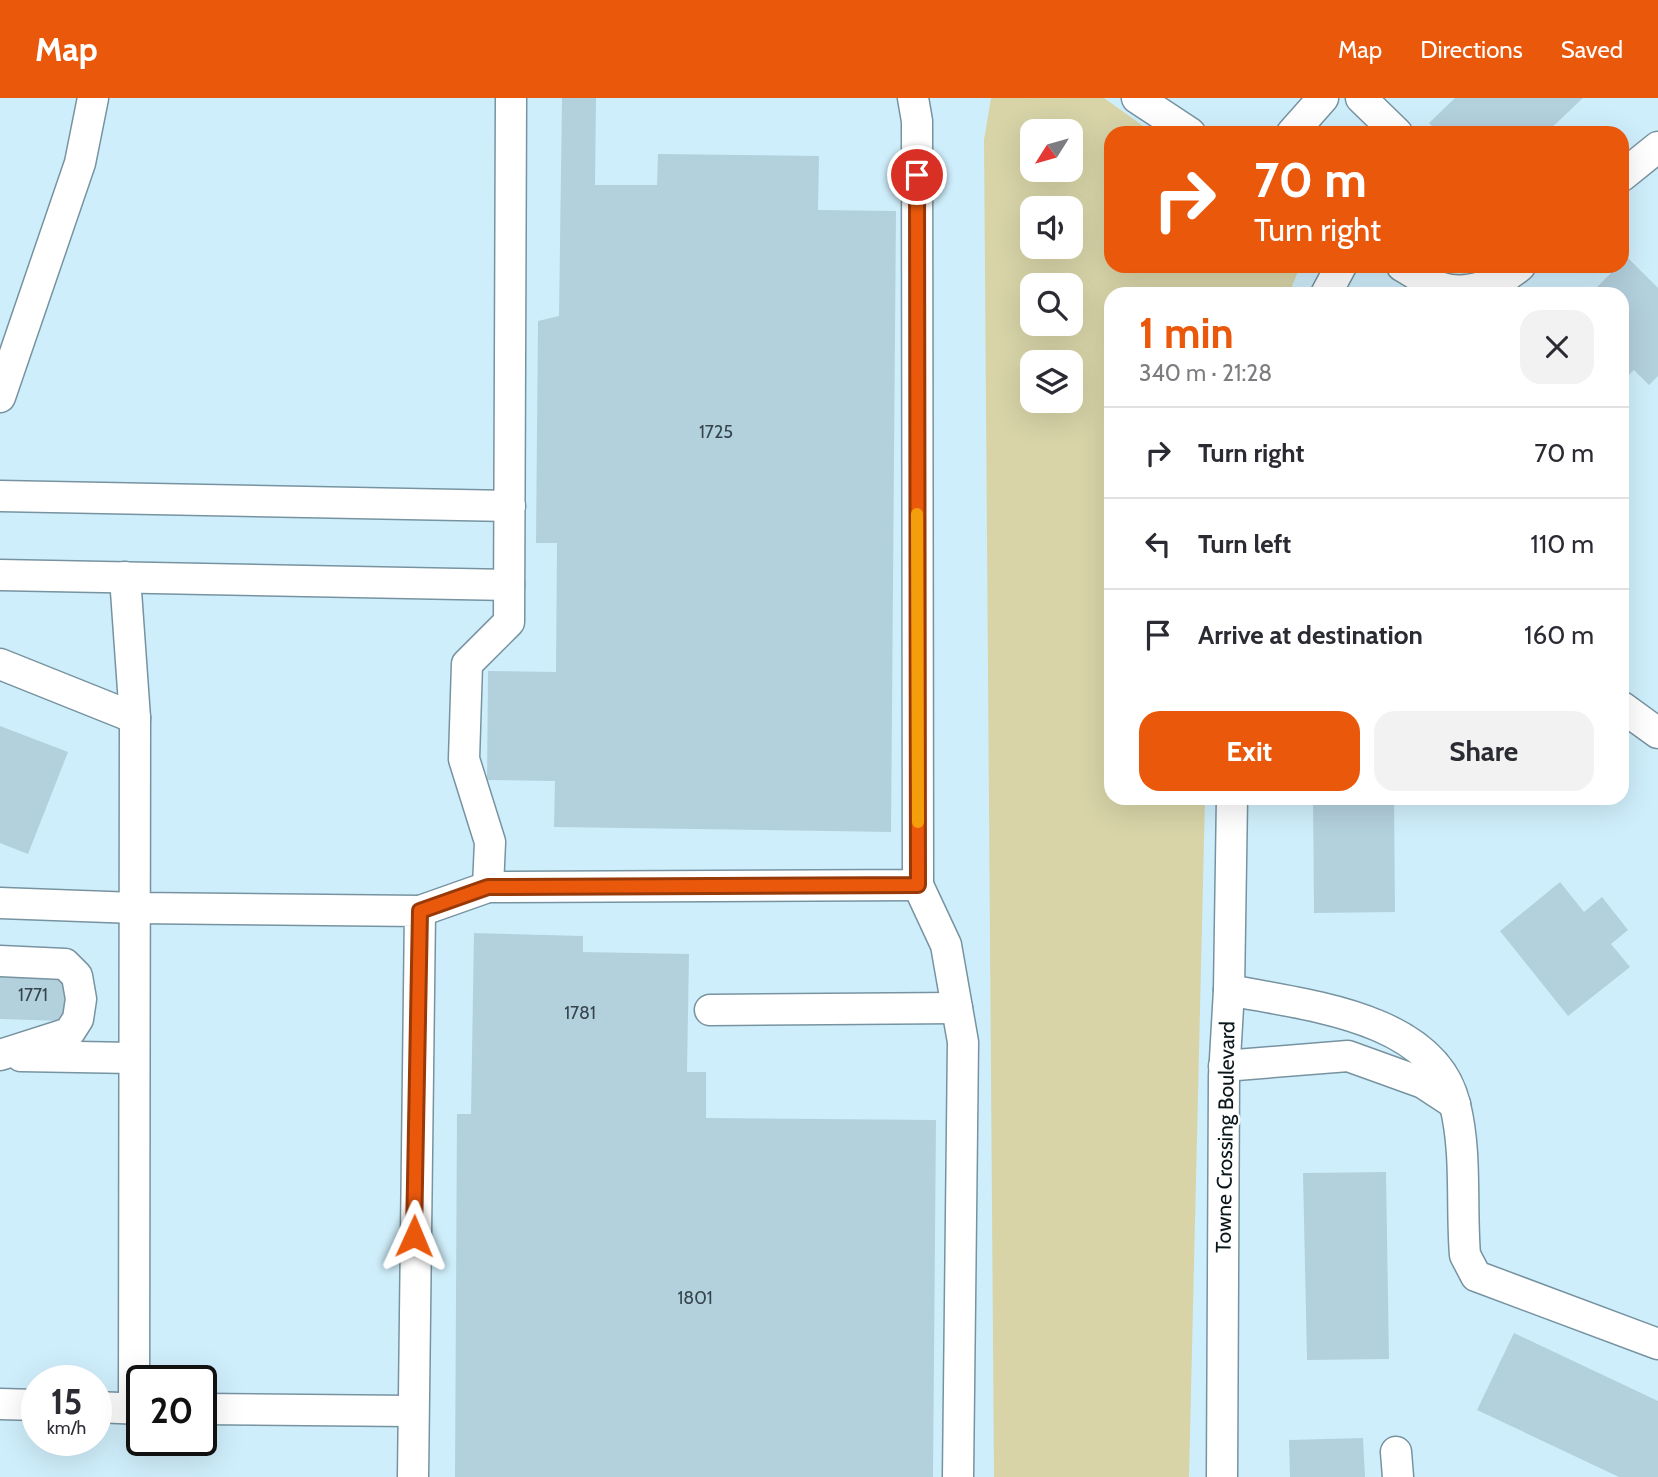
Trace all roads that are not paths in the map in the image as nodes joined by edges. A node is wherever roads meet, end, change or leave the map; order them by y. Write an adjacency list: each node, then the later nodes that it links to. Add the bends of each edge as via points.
1 (93, 98): 16 (street, via 80,163)
2 (511, 98): 18 (street)
3 (913, 98): 27 (street, via 917,121)
4 (1137, 98): 7 (street)
5 (1324, 98): 8 (street)
6 (1360, 98): 9 (street)
7 (1179, 126)
8 (1299, 126)
9 (1390, 126)
10 (1658, 147): 11 (street)
11 (1629, 171)
12 (1415, 273): 14 (street)
13 (1512, 273): 15 (street)
14 (1441, 287)
15 (1483, 287)
16 (0, 397)
17 (0, 496): 18 (street)
18 (510, 506): 21 (street)
19 (0, 575): 20 (street)
20 (125, 577): 21 (street); 24 (street)
21 (509, 585): 28 (street, via 509,622 467,664 464,760 490,842)
22 (0, 664): 24 (street)
23 (1629, 712): 25 (street)
24 (135, 718): 30 (street)
25 (1658, 733)
26 (1231, 805): 33 (street, Towne Crossing Boulevard)
27 (918, 885): 28 (street); 34 (street, via 946,945)
28 (488, 887): 31 (street)
29 (0, 903): 30 (street)
30 (135, 908): 31 (street); 39 (street)
31 (420, 911): 47 (street)
32 (0, 961): 37 (street, via 65,964 77,976 82,999 69,1033)
33 (1229, 990): 36 (street); 40 (street, Towne Crossing Boulevard)
34 (957, 1008): 35 (street); 49 (street, via 963,1042)
35 (710, 1010)
36 (1351, 1017): 38 (street); 41 (street, via 1407,1039 1443,1073)
37 (0, 1056): 39 (street)
38 (1348, 1056): 40 (street); 41 (street, via 1423,1083)
39 (133, 1058): 43 (street)
40 (1224, 1066): 50 (street, Towne Crossing Boulevard)
41 (1455, 1104): 42 (street, via 1465,1255 1476,1276)
42 (1658, 1344)
43 (137, 1365)
44 (0, 1404): 45 (street)
45 (21, 1405)
46 (217, 1409): 47 (street)
47 (411, 1411): 48 (street)
48 (413, 1477)
49 (958, 1477)
50 (1223, 1477)

